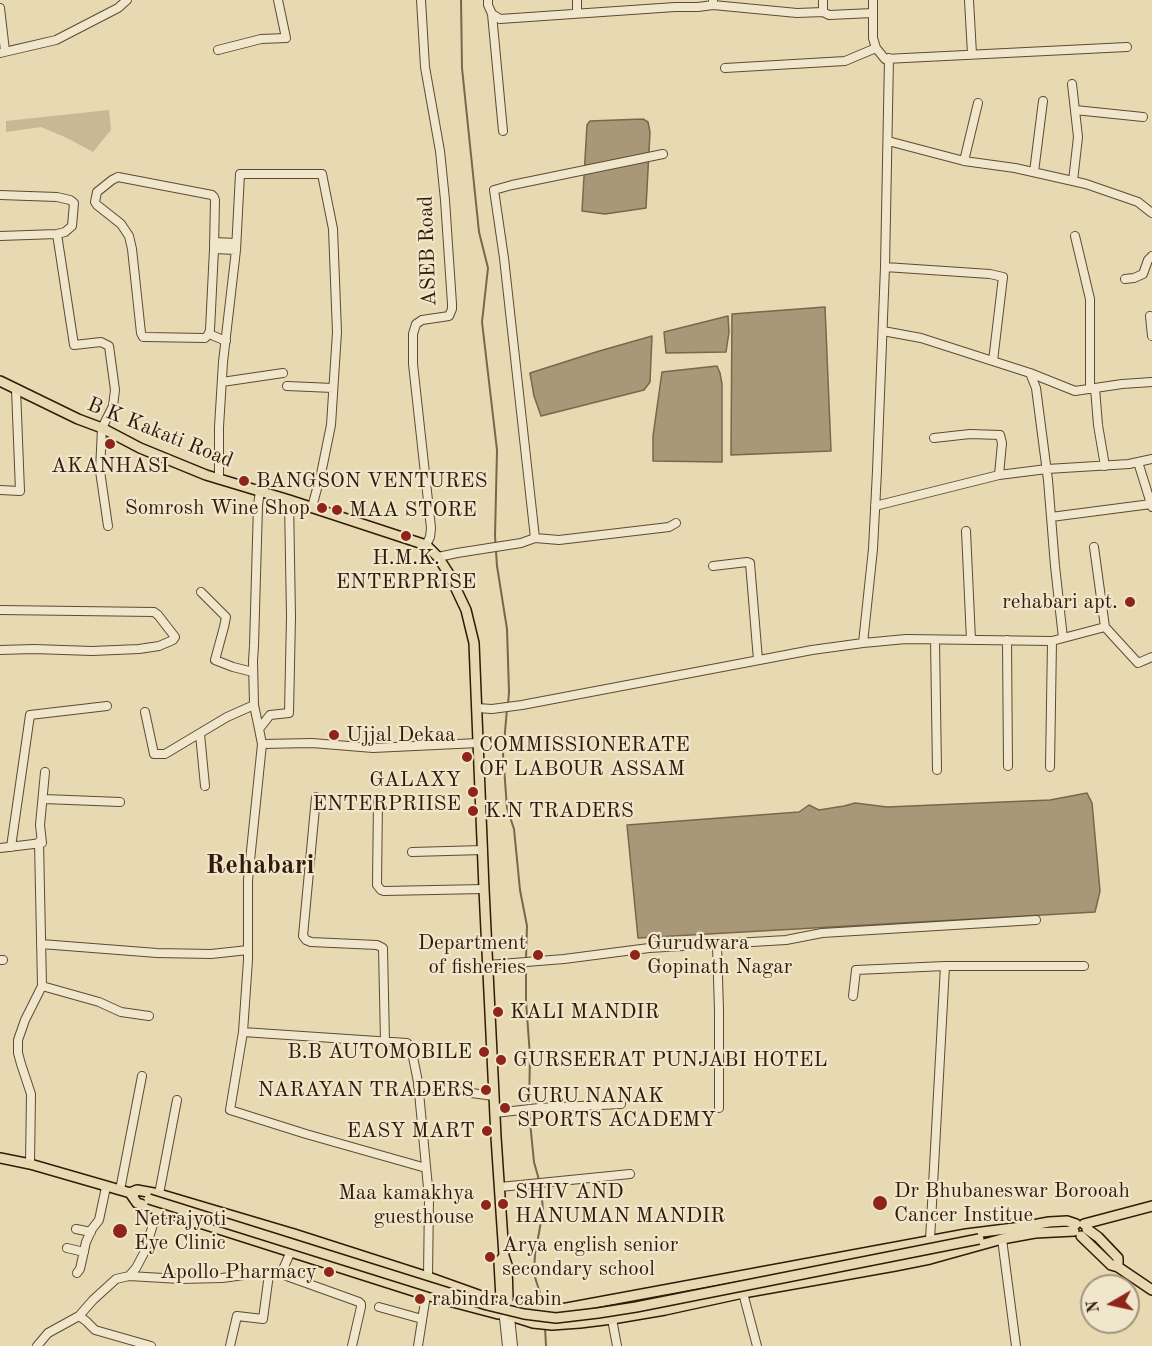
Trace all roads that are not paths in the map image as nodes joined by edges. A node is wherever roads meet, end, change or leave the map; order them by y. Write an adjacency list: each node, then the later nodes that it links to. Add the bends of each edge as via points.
1 (128, 0): 18 (street, via 56,40)
2 (278, 0): 17 (street, via 286,38 261,39)
3 (421, 0): 77 (street, ASEB Road, via 425,67 445,200 452,304 449,316 422,320 413,334 431,528)
4 (488, 0): 13 (street)
5 (577, 0): 14 (street)
6 (823, 0): 11 (street)
7 (873, 0): 12 (street)
8 (969, 0): 19 (street)
9 (713, 2): 11 (street, via 797,13); 14 (street, via 698,7)
10 (0, 8): 18 (street)
11 (823, 12): 12 (street)
12 (873, 13): 16 (street)
13 (492, 14): 14 (street, via 500,19); 27 (street)
14 (577, 14)
15 (1127, 47): 19 (street)
16 (876, 48): 20 (street); 21 (street, via 844,61)
17 (218, 50)
18 (2, 52)
19 (972, 54): 20 (street)
20 (889, 58): 28 (street)
21 (725, 68)
22 (1072, 84): 25 (street)
23 (1043, 101): 31 (street)
24 (978, 103): 30 (street)
25 (1075, 110): 26 (street); 32 (street, via 1078,137)
26 (1143, 117)
27 (503, 131)
28 (888, 141): 30 (street); 41 (street)
29 (663, 154): 76 (street, via 494,190)
30 (964, 161): 31 (street)
31 (1034, 172): 32 (street)
32 (1073, 181): 34 (street, via 1138,202)
33 (0, 195): 35 (street, via 70,200 74,203 72,226)
34 (1152, 213)
35 (57, 234): 36 (street); 58 (street, via 74,345 101,342 109,346 115,390 113,406)
36 (0, 236)
37 (1075, 236): 56 (street, via 1090,299)
38 (214, 246): 39 (street); 45 (street); 45 (street, via 212,195 118,177 97,192 97,205 121,224 129,236 143,336 205,338)
39 (236, 246): 47 (street); 55 (street, via 240,174 322,174 333,229 337,332)
40 (1152, 256): 42 (street, via 1143,274)
41 (885, 267): 44 (street); 48 (street, via 1003,277)
42 (1125, 279)
43 (1150, 316): 46 (street)
44 (883, 331): 48 (street, via 921,338); 69 (street)
45 (209, 332): 47 (street)
46 (1152, 336)
47 (226, 338): 52 (street)
48 (993, 361): 50 (street)
49 (283, 373): 52 (street)
50 (1030, 373): 56 (street, via 1075,391); 63 (street, via 1036,388)
51 (0, 381): 57 (main road, B K Kakati Road)
52 (222, 382): 65 (street)
53 (1152, 382): 56 (street)
54 (287, 386): 55 (street)
55 (333, 388): 71 (street, via 331,425)
56 (1092, 388): 62 (street)
57 (16, 389): 58 (main road, B K Kakati Road); 66 (street, via 20,491)
58 (102, 428): 65 (main road, B K Kakati Road, via 140,448); 74 (street, via 100,471)
59 (934, 438): 64 (street, via 1000,435)
60 (1152, 459): 61 (street)
61 (1138, 462): 62 (street); 70 (street)
62 (1105, 466): 63 (street)
63 (1047, 469): 64 (street); 72 (street)
64 (999, 475): 69 (street)
65 (219, 478): 67 (main road, B K Kakati Road)
66 (0, 490)
67 (260, 491): 68 (main road, B K Kakati Road); 93 (street)
68 (289, 500): 71 (main road, B K Kakati Road); 98 (street, via 289,713 270,715)
69 (875, 506): 89 (street)
70 (1151, 506): 72 (street)
71 (312, 507): 77 (main road, B K Kakati Road)
72 (1051, 517): 84 (street)
73 (676, 523): 76 (street, via 559,540)
74 (108, 526)
75 (966, 531): 86 (street)
76 (535, 538): 79 (street)
77 (426, 545): 79 (main road)
78 (1094, 547): 83 (street)
79 (438, 558): 96 (main road, via 466,610 474,643)
80 (713, 566): 92 (street, via 750,563)
81 (201, 592): 93 (street, via 226,617 214,660)
82 (0, 610): 90 (street, via 154,612 175,637 159,646 139,649)
83 (1105, 627): 84 (street); 91 (street, via 1138,663)
84 (1063, 638): 88 (street)
85 (934, 640): 86 (street); 89 (street); 104 (street)
86 (971, 640): 87 (street)
87 (1007, 640): 88 (street); 102 (street)
88 (1052, 641): 103 (street)
89 (863, 643): 92 (street)
90 (0, 650)
91 (1152, 657)
92 (758, 660): 96 (street, via 522,705)
93 (253, 672): 94 (street)
94 (254, 705): 98 (street); 99 (street)
95 (107, 706): 112 (street, via 30,715)
96 (477, 708): 100 (main road)
97 (145, 712): 99 (street, via 154,754 165,754)
98 (259, 729): 101 (street)
99 (200, 734): 106 (street)
100 (478, 743): 101 (street, via 373,748 312,742); 114 (main road)
101 (262, 744): 120 (street, via 248,880)
102 (1008, 766)
103 (1050, 766)
104 (937, 770)
105 (45, 772): 108 (street)
106 (205, 786)
107 (316, 797): 128 (street, via 303,936 310,942 383,948)
108 (44, 799): 110 (street); 111 (street, via 42,843)
109 (378, 800): 116 (street, via 377,885 381,890)
110 (120, 802)
111 (39, 842): 112 (street); 118 (street)
112 (11, 847): 113 (street)
113 (0, 848)
114 (483, 850): 115 (street); 116 (main road)
115 (412, 852)
116 (484, 890): 121 (main road)
117 (1036, 920): 119 (street, via 822,933 786,940)
118 (41, 944): 120 (street, via 157,953); 124 (street)
119 (717, 944): 121 (street); 134 (street)
120 (248, 950): 127 (street)
121 (488, 965): 131 (main road)
122 (945, 966): 123 (street); 125 (street, via 856,970); 152 (street)
123 (1084, 966)
124 (42, 986): 126 (street); 137 (street, via 18,1040 18,1053 32,1094)
125 (853, 996)
126 (149, 1017)
127 (243, 1032): 128 (street); 138 (street, via 230,1110)
128 (385, 1042): 130 (street, via 407,1042 411,1047)
129 (142, 1076): 142 (street)
130 (418, 1086): 131 (street); 138 (street)
131 (494, 1096): 135 (main road)
132 (177, 1100): 144 (street)
133 (621, 1104): 135 (street)
134 (718, 1108)
135 (495, 1113): 141 (main road)
136 (0, 1158): 137 (main road)
137 (30, 1164): 140 (main road)
138 (426, 1168): 160 (street)
139 (630, 1174): 141 (street)
140 (106, 1186): 142 (main road); 149 (street, via 99,1220)
141 (500, 1187): 164 (main road, via 507,1265)
142 (120, 1190): 143 (main road)
143 (130, 1193): 144 (main road, via 137,1190); 146 (main road, via 137,1203); 150 (main road, bridge, via 487,1305 556,1318 636,1307)
144 (159, 1194): 160 (main road)
145 (1152, 1206): 148 (main road)
146 (158, 1209): 154 (main road); 159 (street, via 144,1253)
147 (76, 1229): 149 (street)
148 (1080, 1229): 150 (main road, via 1067,1221 1049,1222); 151 (main road); 161 (main road, via 1098,1237 1118,1258 1118,1266)
149 (91, 1232): 155 (street)
150 (984, 1238): 151 (main road); 152 (main road, via 966,1234); 162 (main road, via 930,1259)
151 (1002, 1239): 179 (street)
152 (930, 1240): 164 (main road, via 556,1310)
153 (67, 1248): 155 (street)
154 (291, 1251): 158 (street); 163 (main road)
155 (84, 1252): 156 (street)
156 (77, 1273)
157 (269, 1274): 158 (street); 159 (street, via 180,1279); 172 (street, via 263,1318 237,1316)
158 (281, 1275): 173 (street, via 359,1302)
159 (129, 1276): 166 (street, via 116,1279)
160 (428, 1277): 164 (main road)
161 (1152, 1290)
162 (743, 1293): 169 (main road); 178 (street)
163 (426, 1295): 167 (main road); 168 (street)
164 (505, 1302): 167 (main road, via 514,1312); 167 (main road, via 495,1307)
165 (379, 1306): 168 (street)
166 (79, 1316): 170 (street, via 48,1333); 171 (street, via 95,1330)
167 (506, 1316): 169 (main road, via 552,1325); 175 (street); 176 (street)
168 (422, 1319): 174 (street)
169 (612, 1319): 177 (street)
170 (37, 1346)
171 (152, 1346)
172 (231, 1346)
173 (352, 1346)
174 (418, 1346)
175 (507, 1346)
176 (513, 1346)
177 (616, 1346)
178 (757, 1346)
179 (1016, 1346)

